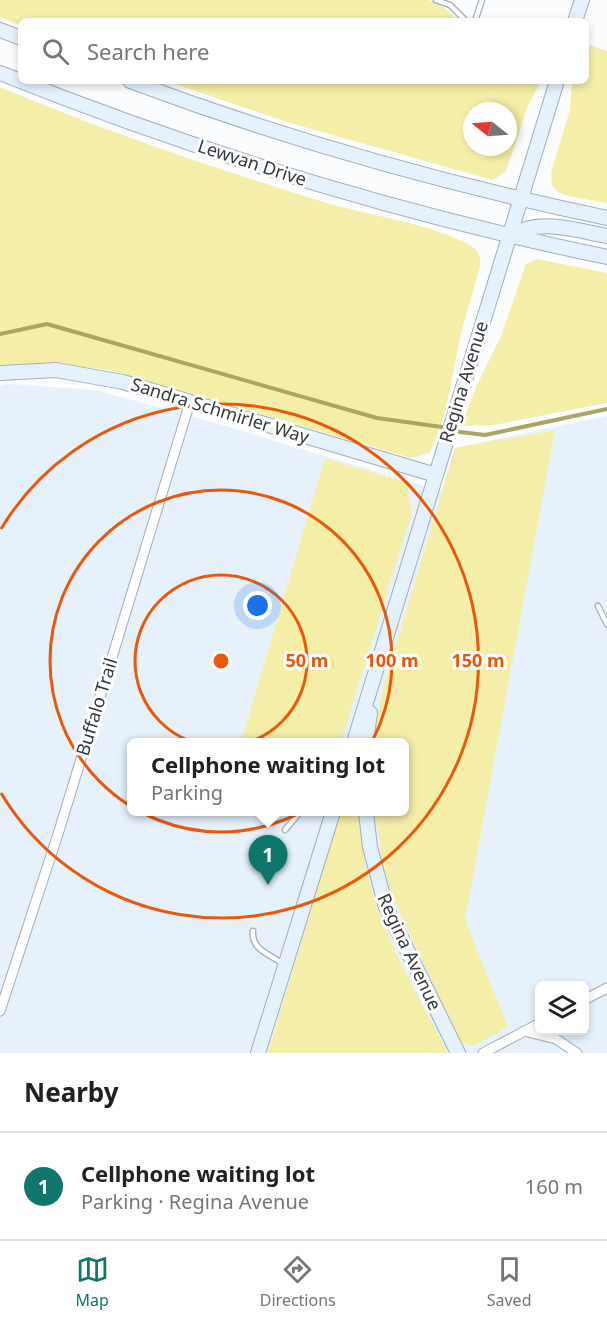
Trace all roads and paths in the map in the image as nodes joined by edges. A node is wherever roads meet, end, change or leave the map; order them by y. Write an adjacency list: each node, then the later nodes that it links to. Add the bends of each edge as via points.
1 (436, 0): 4 (lane, via 450,5)
2 (482, 0): 5 (lane)
3 (582, 0): 6 (street)
4 (463, 18)
5 (476, 18)
6 (576, 18)
7 (0, 30): 8 (street)
8 (18, 37)
9 (0, 74): 10 (street, Lewvan Drive)
10 (18, 81)
11 (26, 84): 17 (street, Lewvan Drive, via 284,175)
12 (139, 84): 14 (street, Lewvan Drive, via 377,162)
13 (556, 84): 14 (street, Regina Avenue)
14 (520, 199): 15 (street, Lewvan Drive); 17 (street, Regina Avenue)
15 (607, 218)
16 (607, 236): 17 (street, via 526,226)
17 (509, 237): 18 (street, Lewvan Drive); 21 (street, Regina Avenue)
18 (607, 257)
19 (0, 373): 20 (street, Sandra Schmirler Way, via 56,370)
20 (190, 402): 21 (street, Sandra Schmirler Way); 35 (street, Buffalo Trail)
21 (436, 475): 24 (street, Regina Avenue)
22 (598, 606): 23 (lane)
23 (607, 624)
24 (373, 684): 25 (street, Regina Avenue); 26 (street, Regina Avenue)
25 (355, 738)
26 (366, 738)
27 (297, 816): 30 (lane)
28 (332, 816): 32 (street)
29 (367, 816): 39 (street, Regina Avenue, via 375,870 386,907)
30 (285, 830)
31 (253, 931): 32 (lane, via 258,949)
32 (286, 965): 38 (street)
33 (607, 988): 34 (street)
34 (589, 998)
35 (0, 1011)
36 (535, 1026): 37 (street)
37 (524, 1031): 40 (street); 41 (street, via 555,1039)
38 (258, 1053)
39 (458, 1053)
40 (483, 1053)
41 (576, 1053)

